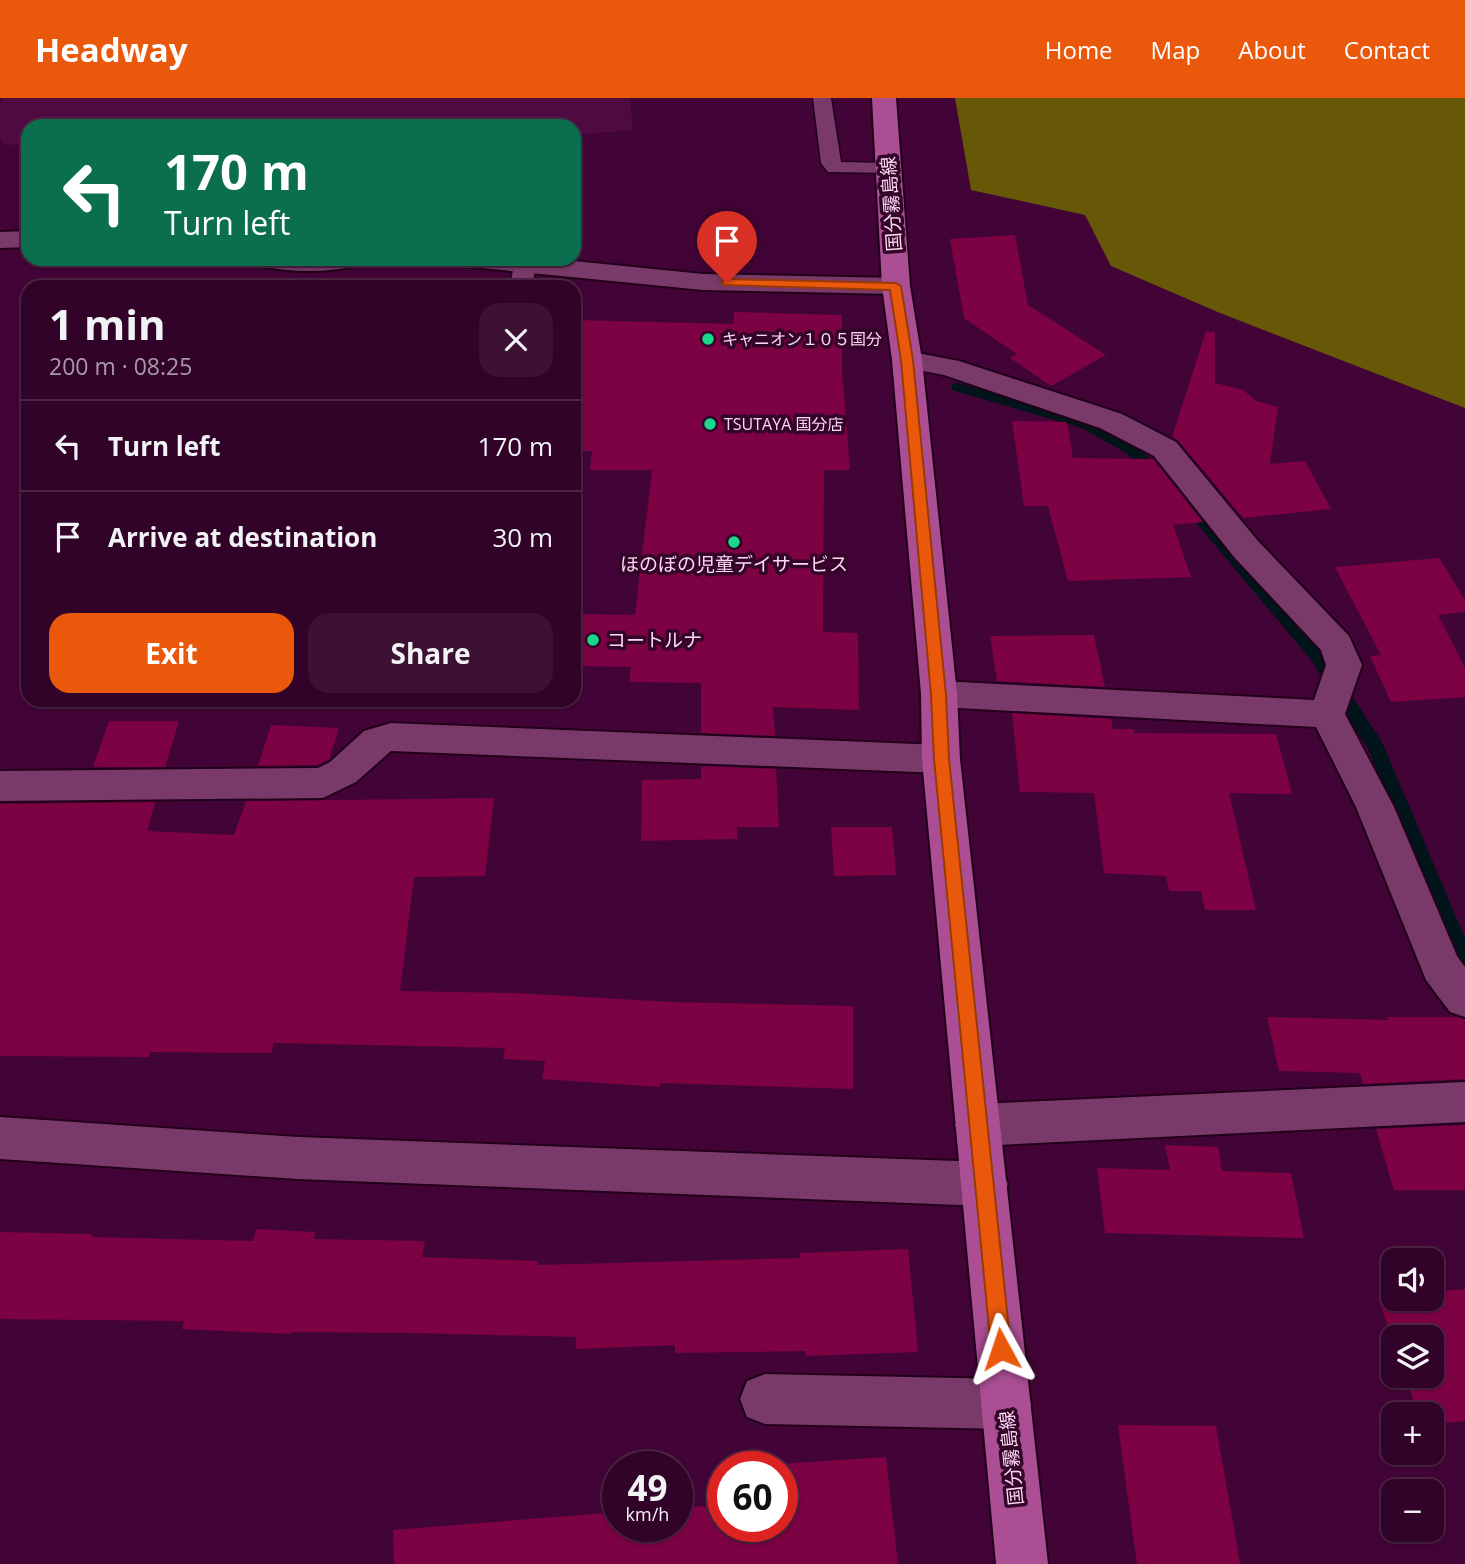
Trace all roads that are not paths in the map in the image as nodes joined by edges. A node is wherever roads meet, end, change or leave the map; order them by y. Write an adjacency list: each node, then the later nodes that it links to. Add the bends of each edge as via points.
1 (822, 98): 3 (lane, via 835,168)
2 (884, 98): 3 (main road, 国分霧島線)
3 (888, 169): 8 (main road, 国分霧島線)
4 (21, 239): 5 (street)
5 (0, 240)
6 (494, 266): 7 (street)
7 (523, 275): 8 (street)
8 (896, 286): 9 (main road, 国分霧島線)
9 (907, 360): 10 (main road, 国分霧島線); 11 (street, via 949,368 1111,421 1164,449 1246,549 1337,645 1344,665)
10 (939, 695): 11 (street); 12 (main road, 国分霧島線)
11 (1329, 712): 14 (street, via 1375,807 1441,967)
12 (941, 759): 13 (street, via 391,737 377,741 343,772 323,783); 16 (main road, 国分霧島線)
13 (0, 786)
14 (1465, 999)
15 (1465, 1102): 16 (street)
16 (977, 1125): 18 (main road, 国分霧島線)
17 (0, 1138): 18 (street, via 298,1158)
18 (985, 1184): 20 (main road, 国分霧島線)
19 (765, 1399): 20 (street)
20 (1006, 1404): 21 (main road, 国分霧島線)
21 (1022, 1564)

